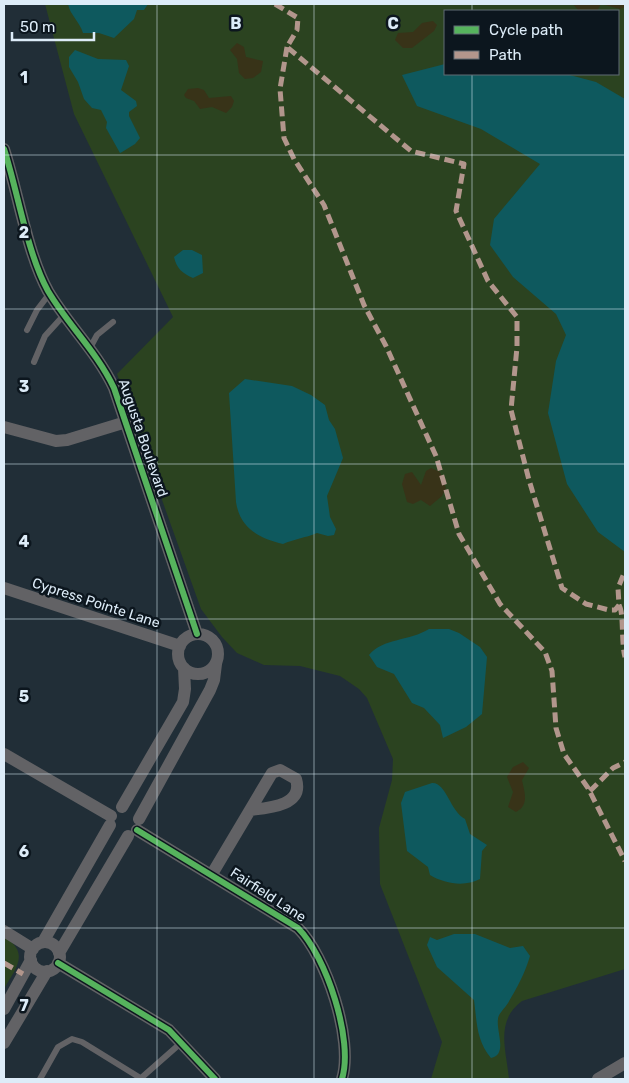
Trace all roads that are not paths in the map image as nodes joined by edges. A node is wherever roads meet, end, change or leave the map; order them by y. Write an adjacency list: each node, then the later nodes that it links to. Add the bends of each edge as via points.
1 (4, 149): 2 (street, Augusta Boulevard)
2 (9, 180): 3 (street, Augusta Boulevard, via 35,259)
3 (50, 293): 4 (street, Augusta Boulevard); 6 (lane)
4 (65, 314): 7 (street, Augusta Boulevard); 8 (lane, via 45,336)
5 (113, 322): 7 (lane, via 98,335)
6 (27, 330)
7 (90, 348): 9 (street, Augusta Boulevard, via 104,367)
8 (34, 362)
9 (126, 422): 10 (street, via 56,441); 12 (street, Augusta Boulevard)
10 (4, 427)
11 (4, 588): 13 (street, Cypress Pointe Lane)
12 (197, 634): 13 (street, via 186,638); 14 (street, via 214,641 218,652)
13 (180, 646): 15 (street, via 178,658)
14 (216, 664): 15 (street, via 197,674); 20 (street, via 210,690)
15 (184, 668): 17 (street, via 182,702)
16 (4, 754): 19 (street)
17 (122, 808): 19 (street); 20 (street, via 131,809)
18 (250, 810): 21 (street)
19 (111, 820): 20 (street, via 115,833); 23 (street)
20 (135, 828): 21 (street, Fairfield Lane); 24 (street)
21 (212, 874): 33 (street, Fairfield Lane, via 298,928 314,947 345,1035 346,1060)
22 (4, 931): 23 (street)
23 (36, 950): 24 (street, via 51,943); 25 (street, via 39,970); 26 (street)
24 (59, 958): 25 (street, via 54,968); 27 (street, via 169,1030)
25 (47, 971): 28 (street)
26 (4, 1009)
27 (182, 1042): 31 (lane); 32 (street)
28 (4, 1043)
29 (625, 1063): 34 (street)
30 (40, 1079): 31 (lane, via 58,1048 72,1039)
31 (141, 1079)
32 (215, 1079)
33 (342, 1079)
34 (598, 1079)

